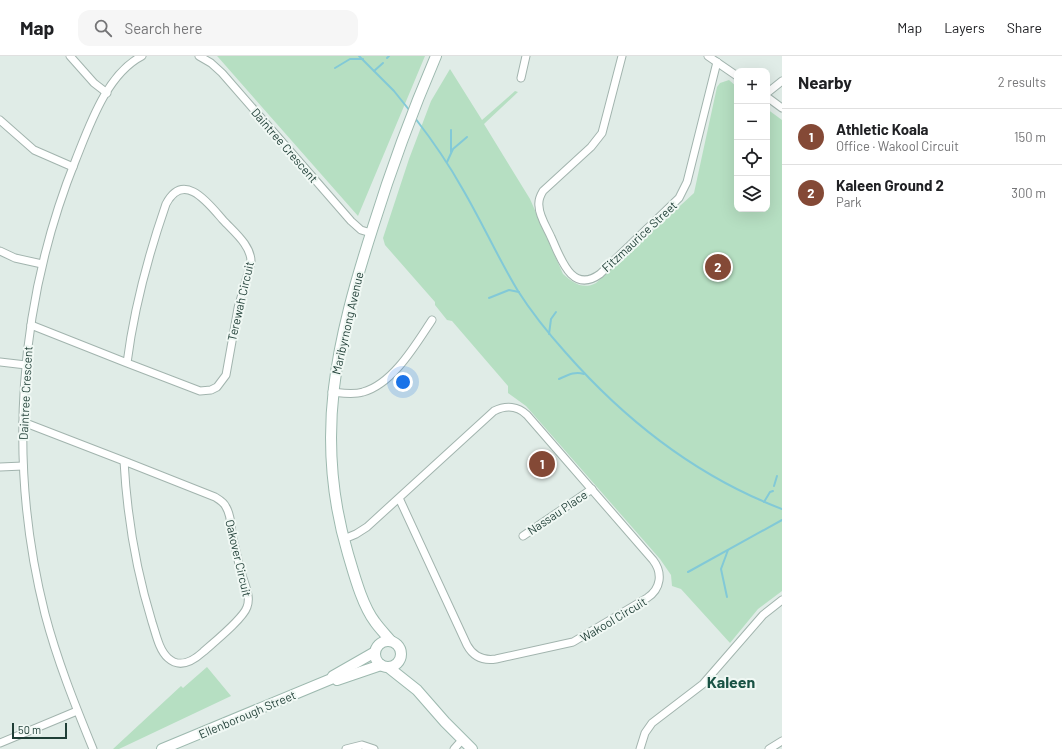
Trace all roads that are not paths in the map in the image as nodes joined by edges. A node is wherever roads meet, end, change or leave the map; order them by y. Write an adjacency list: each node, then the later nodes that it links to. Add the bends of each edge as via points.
1 (70, 56): 13 (street, via 94,83)
2 (142, 56): 13 (street, Daintree Crescent, via 124,68)
3 (199, 56): 18 (street, Daintree Crescent, via 222,73 351,221 360,230)
4 (436, 56): 18 (street, Maribyrnong Avenue, via 404,133)
5 (526, 56): 10 (street)
6 (622, 56): 8 (street, Fitzmaurice Street, via 602,133 591,147 546,189 539,201 540,214 564,266 578,279 590,279 600,274 680,198 687,182)
7 (708, 56): 8 (street)
8 (717, 62): 9 (street)
9 (734, 74)
10 (521, 78)
11 (782, 81): 12 (street)
12 (770, 91)
13 (107, 93): 17 (street, Daintree Crescent)
14 (770, 99): 15 (street)
15 (782, 108)
16 (0, 120): 17 (street, via 34,150)
17 (73, 167): 20 (street, Daintree Crescent)
18 (371, 233): 26 (street, Maribyrnong Avenue, via 344,326)
19 (0, 251): 20 (street, via 15,258)
20 (42, 264): 22 (street, Daintree Crescent)
21 (432, 320): 26 (street, via 411,351 382,383 358,393)
22 (30, 325): 24 (street, Terewah Circuit); 25 (street, Daintree Crescent)
23 (0, 362): 25 (street)
24 (127, 362): 24 (street, Terewah Circuit, via 200,391 214,389 226,375 233,329 251,263 250,256 245,246 204,198 194,192 180,191 166,204 139,294)
25 (26, 364): 27 (street, Daintree Crescent)
26 (332, 392): 34 (street, Maribyrnong Avenue, via 331,462)
27 (22, 422): 28 (street, Oakover Circuit); 29 (street, Daintree Crescent)
28 (124, 461): 28 (street, Oakover Circuit, via 215,497 228,511 248,597 247,608 241,617 188,663 177,663 167,658 154,629 133,546)
29 (23, 466): 30 (street); 43 (street, Daintree Crescent, via 29,529 40,591 56,652)
30 (0, 467)
31 (592, 489): 32 (street, Wakool Circuit, via 524,412 514,407 506,407 491,413); 32 (street, Wakool Circuit, via 656,564 660,576 656,589 647,598 580,639 491,660 479,657 467,645); 33 (street, Nassau Place)
32 (399, 498): 34 (street, Wakool Circuit, via 367,527)
33 (523, 536)
34 (344, 539): 36 (street, Maribyrnong Avenue, via 357,583)
35 (782, 600): 53 (street, via 763,615 703,684 652,723 645,733)
36 (374, 621): 37 (street, Maribyrnong Avenue); 38 (street, Maribyrnong Avenue)
37 (391, 641): 38 (street, via 383,642); 39 (street, via 401,650)
38 (376, 650): 40 (street, via 376,659); 41 (street, Ellenborough Street)
39 (400, 660): 40 (street, via 395,666); 42 (street)
40 (384, 666): 41 (street, Ellenborough Street, via 336,680); 42 (street)
41 (331, 679): 48 (street, Ellenborough Street)
42 (411, 685): 44 (street)
43 (77, 711): 46 (street); 47 (street, Daintree Crescent)
44 (462, 740): 51 (street); 52 (street)
45 (782, 741): 54 (street)
46 (0, 743)
47 (93, 749)
48 (162, 749)
49 (346, 749): 50 (street, via 358,745)
50 (374, 749)
51 (454, 749)
52 (472, 749)
53 (640, 749)
54 (769, 749)

